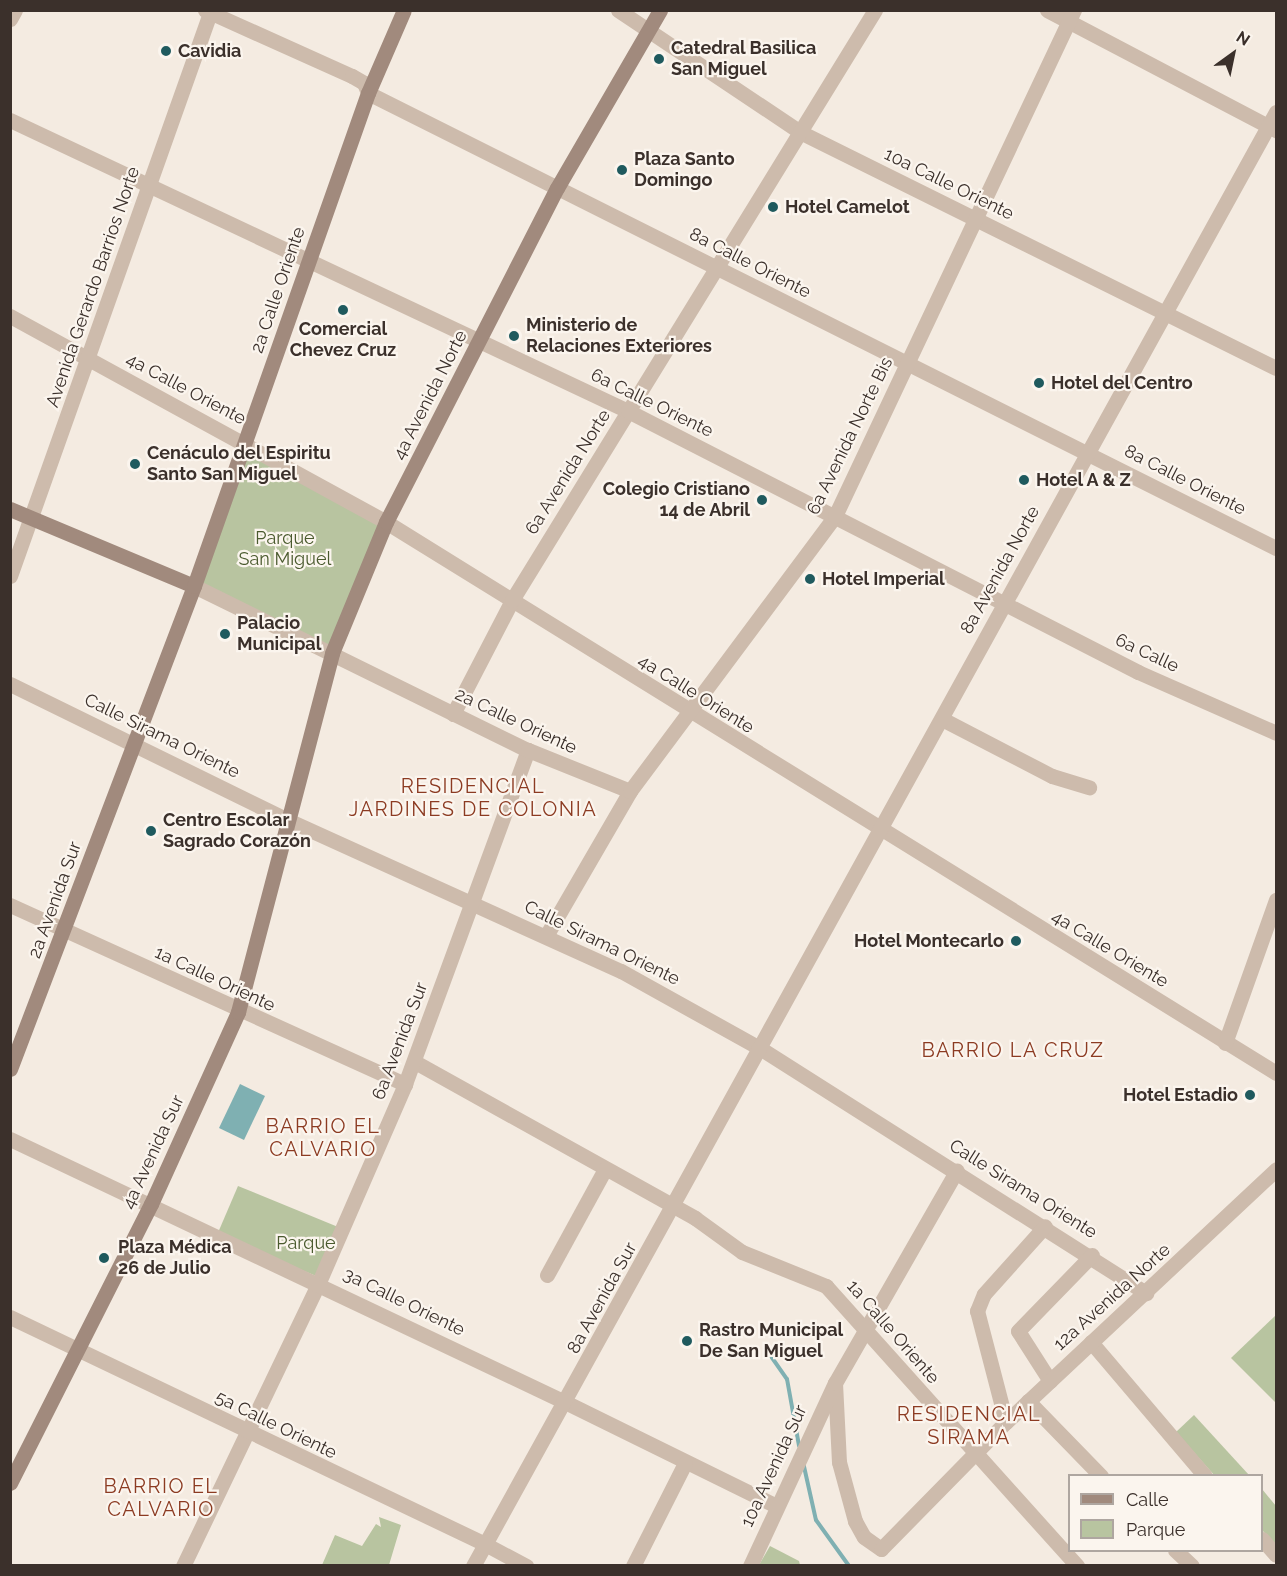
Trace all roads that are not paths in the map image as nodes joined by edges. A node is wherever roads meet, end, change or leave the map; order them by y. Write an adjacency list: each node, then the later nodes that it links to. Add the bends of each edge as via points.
1 (15, 10): 9 (street)
2 (404, 10): 11 (main road, 2a Calle Oriente)
3 (618, 10): 10 (street, 10a Calle Oriente)
4 (660, 10): 10 (main road, 4a Avenida Norte)
5 (875, 10): 15 (street, 6a Avenida Norte)
6 (1047, 10): 8 (street)
7 (208, 11): 11 (street, 8a Calle Oriente, via 351,76 364,83); 16 (street, Avenida Gerardo Barrios Norte)
8 (1071, 16): 14 (street); 18 (street, 6a Avenida Norte Bis)
9 (10, 20)
10 (647, 31): 15 (street, 10a Calle Oriente); 17 (main road, 4a Avenida Norte)
11 (368, 93): 17 (street, 8a Calle Oriente); 19 (main road, 2a Calle Oriente)
12 (1276, 112): 14 (street, 8a Avenida Norte)
13 (10, 120): 16 (street, 6a Calle Oriente)
14 (1272, 128): 21 (street, 8a Avenida Norte)
15 (802, 133): 18 (street, 10a Calle Oriente); 20 (street, 6a Avenida Norte)
16 (148, 186): 19 (street, 6a Calle Oriente); 24 (street, Avenida Gerardo Barrios Norte)
17 (557, 188): 20 (street, 8a Calle Oriente); 23 (main road, 4a Avenida Norte)
18 (979, 221): 21 (street, 10a Calle Oriente); 25 (street, 6a Avenida Norte Bis)
19 (308, 265): 23 (street, 6a Calle Oriente); 28 (main road, 2a Calle Oriente)
20 (717, 267): 25 (street, 8a Calle Oriente); 27 (street, 6a Avenida Norte)
21 (1163, 310): 26 (street, 10a Calle Oriente); 29 (street, 8a Avenida Norte)
22 (10, 316): 24 (street, 4a Calle Oriente)
23 (479, 342): 27 (street, 6a Calle Oriente); 33 (main road, 4a Avenida Norte)
24 (90, 359): 28 (street, 4a Calle Oriente); 32 (street, Avenida Gerardo Barrios Norte)
25 (907, 364): 29 (street, 8a Calle Oriente); 31 (street, 6a Avenida Norte Bis)
26 (1276, 368)
27 (628, 411): 31 (street, 6a Calle Oriente); 37 (street, 6a Avenida Norte)
28 (245, 442): 33 (street, 4a Calle Oriente); 36 (main road, 2a Calle Oriente)
29 (1087, 453): 34 (street, 8a Calle Oriente); 38 (street, 8a Avenida Norte)
30 (10, 509): 32 (main road, 2a Calle Oriente)
31 (835, 516): 38 (street, 6a Calle Oriente); 41 (street, 6a Avenida Norte Bis)
32 (32, 519): 35 (street, Avenida Gerardo Barrios Norte); 36 (main road, 2a Calle Oriente)
33 (386, 522): 37 (street, 4a Calle Oriente); 39 (main road, 4a Avenida Norte)
34 (1276, 548)
35 (10, 576)
36 (194, 585): 39 (street, 2a Calle Oriente); 45 (main road, 2a Calle Oriente)
37 (512, 600): 41 (street, 4a Calle Oriente); 42 (street, 6a Avenida Norte)
38 (1005, 602): 43 (street, 8a Avenida Norte); 44 (street, 6a Calle, via 1138,672)
39 (332, 653): 42 (street, 2a Calle Oriente); 49 (main road, 4a Avenida Norte)
40 (10, 684): 45 (street, Calle Sirama Oriente)
41 (685, 712): 48 (street, 6a Avenida Norte Bis); 50 (street, 4a Calle Oriente)
42 (453, 714): 46 (street, 2a Calle Oriente)
43 (942, 719): 47 (street, via 1052,776); 50 (street, 8a Avenida Norte)
44 (1276, 733)
45 (132, 743): 49 (street, Calle Sirama Oriente); 54 (main road, 2a Avenida Sur)
46 (528, 750): 48 (street, 2a Calle Oriente); 52 (street, 6a Avenida Sur)
47 (1089, 787)
48 (630, 791): 55 (street, 6a Avenida Norte Bis)
49 (290, 821): 52 (street, Calle Sirama Oriente); 56 (main road, 4a Avenida Sur)
50 (881, 831): 57 (street, 4a Calle Oriente); 58 (street, 8a Avenida Norte)
51 (1276, 900): 57 (street)
52 (472, 902): 55 (street, Calle Sirama Oriente); 59 (street, 6a Avenida Sur)
53 (10, 905): 54 (street, 1a Calle Oriente)
54 (65, 931): 56 (street, 1a Calle Oriente); 60 (main road, 2a Avenida Sur)
55 (546, 936): 58 (street, Calle Sirama Oriente, via 621,970)
56 (238, 1012): 62 (street, 1a Calle Oriente); 67 (main road, 4a Avenida Sur)
57 (1225, 1042): 61 (street, 4a Calle Oriente)
58 (763, 1050): 66 (street, Calle Sirama Oriente); 68 (street, 8a Avenida Sur)
59 (415, 1062): 62 (street, 6a Avenida Sur); 65 (street, 1a Calle Oriente)
60 (10, 1069)
61 (1276, 1073)
62 (405, 1084): 72 (street, 6a Avenida Sur)
63 (10, 1138): 67 (street, 3a Calle Oriente)
64 (1276, 1169): 73 (street, 12a Avenida Norte)
65 (604, 1170): 68 (street, 1a Calle Oriente); 71 (street)
66 (957, 1170): 69 (street, Calle Sirama Oriente); 75 (street, 10a Avenida Sur)
67 (151, 1204): 72 (street, 3a Calle Oriente); 77 (main road, 4a Avenida Sur)
68 (674, 1209): 75 (street, 1a Calle Oriente, via 695,1218 742,1252 822,1283); 81 (street, 8a Avenida Sur)
69 (1045, 1226): 70 (street, Calle Sirama Oriente); 82 (street, via 984,1294 977,1311)
70 (1092, 1255): 73 (street, Calle Sirama Oriente); 78 (street, via 1018,1331)
71 (547, 1275)
72 (319, 1282): 81 (street, 3a Calle Oriente); 83 (street, 6a Avenida Sur)
73 (1146, 1293): 76 (street, 12a Avenida Norte)
74 (10, 1317): 77 (street, 5a Calle Oriente)
75 (864, 1329): 79 (street, 10a Avenida Sur); 84 (street, 1a Calle Oriente)
76 (1091, 1342): 78 (street, 12a Avenida Norte); 87 (street)
77 (76, 1348): 83 (street, 5a Calle Oriente); 88 (main road, 4a Avenida Sur)
78 (1050, 1381): 80 (street, 12a Avenida Norte)
79 (835, 1383): 84 (street, 12a Avenida Norte, via 838,1462 855,1521 875,1548 886,1547); 89 (street, 10a Avenida Sur)
80 (1028, 1401): 82 (street, 12a Avenida Norte); 86 (street)
81 (565, 1402): 85 (street, 3a Calle Oriente); 91 (street, 8a Avenida Sur)
82 (1006, 1422): 84 (street, 12a Avenida Norte)
83 (246, 1434): 91 (street, 5a Calle Oriente); 94 (street, 6a Avenida Sur)
84 (974, 1454): 99 (street, 1a Calle Oriente)
85 (685, 1463): 89 (street, 3a Calle Oriente); 97 (street)
86 (1099, 1474)
87 (1203, 1474)
88 (10, 1483)
89 (776, 1506): 98 (street, 10a Avenida Sur)
90 (1263, 1540): 93 (street)
91 (485, 1544): 95 (street, 8a Avenida Sur); 96 (street, 5a Calle Oriente)
92 (1176, 1552): 100 (street)
93 (1276, 1555)
94 (183, 1566)
95 (473, 1566)
96 (526, 1566)
97 (633, 1566)
98 (750, 1566)
99 (1077, 1566)
100 (1192, 1566)

